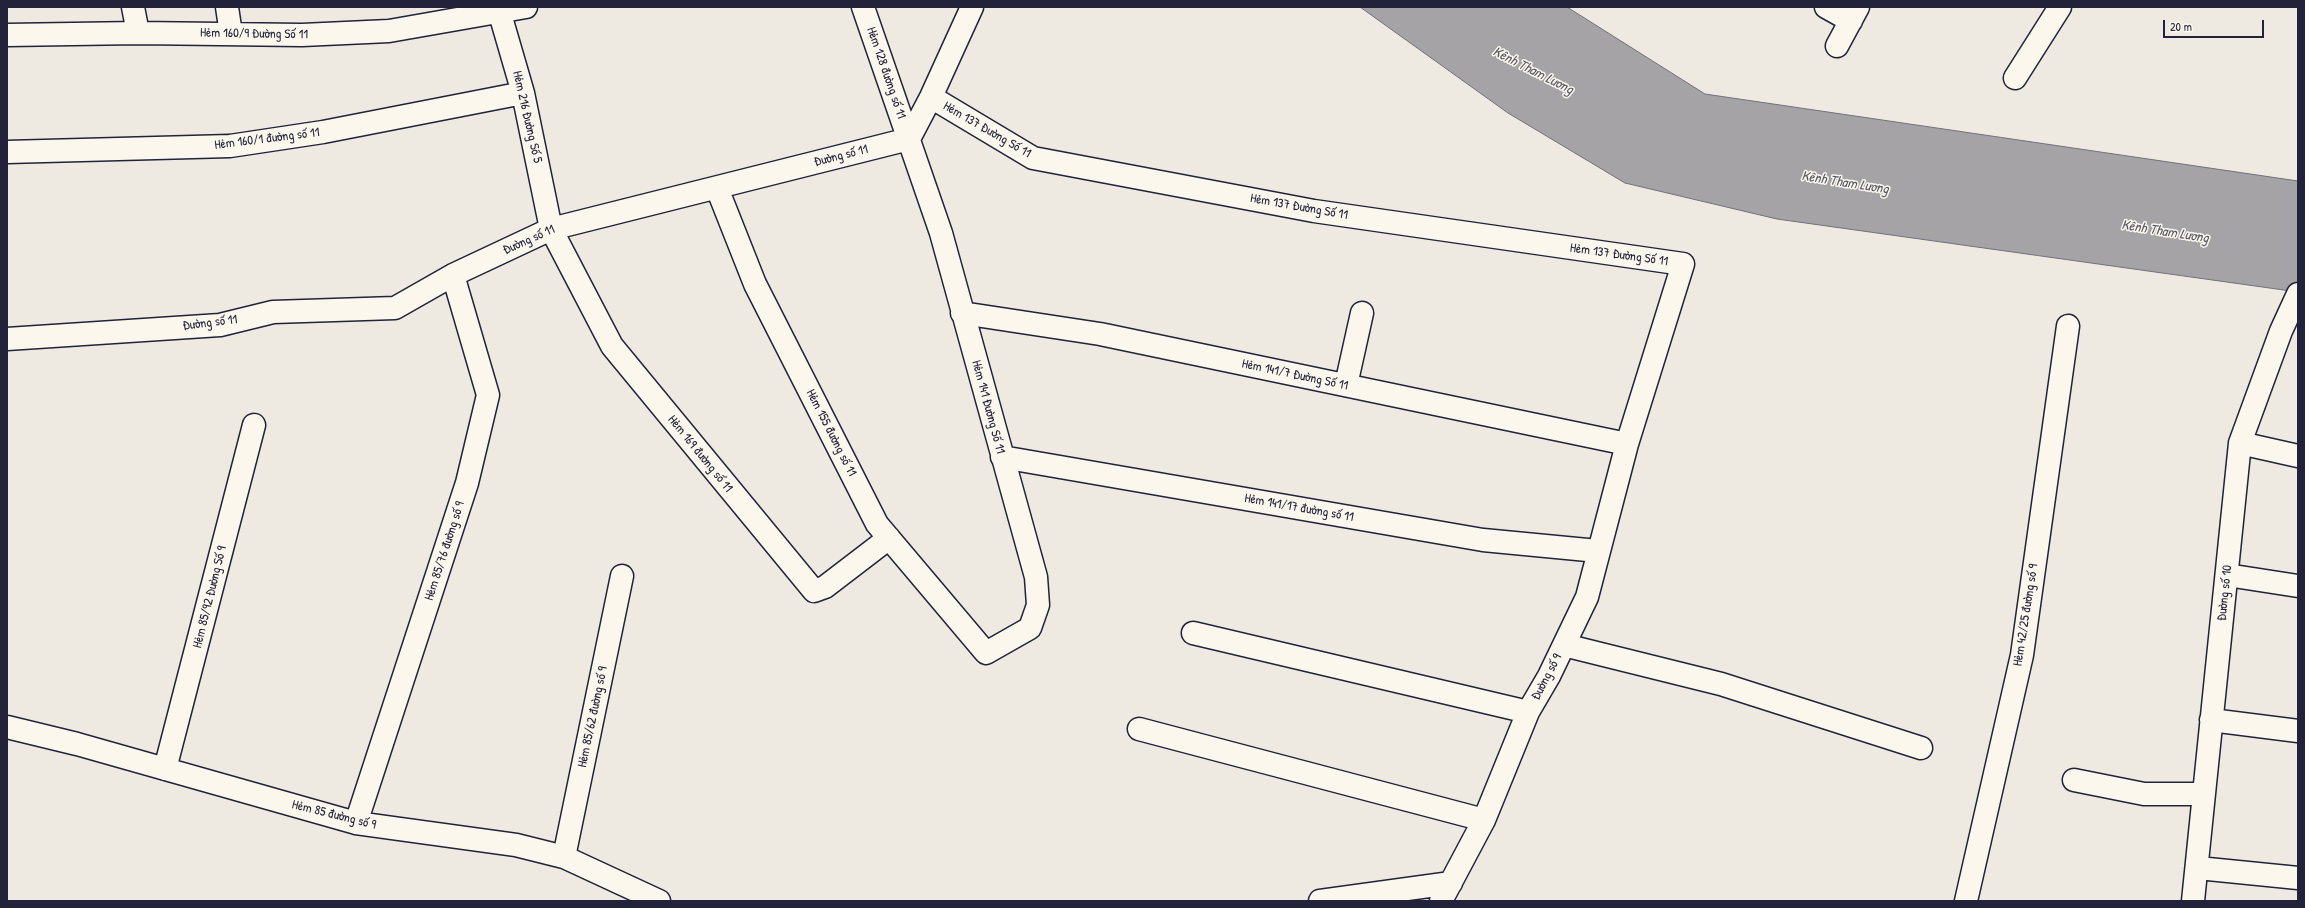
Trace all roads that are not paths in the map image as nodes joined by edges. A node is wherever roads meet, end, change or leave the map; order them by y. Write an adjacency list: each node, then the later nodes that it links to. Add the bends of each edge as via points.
1 (133, 7): 10 (street)
2 (227, 7): 12 (street)
3 (526, 7): 8 (street)
4 (863, 7): 17 (street, Hẻm 128 đường số 11)
5 (972, 7): 16 (street)
6 (1826, 7): 9 (street)
7 (2060, 7): 14 (street)
8 (499, 10): 12 (street, Hẻm 160/9 Đường Số 11, via 389,30 302,36); 15 (street, Hẻm 216 Đường Số 5)
9 (1854, 14): 13 (street)
10 (138, 33): 11 (street, Hẻm 160/9 Đường Số 11); 12 (street, Hẻm 160/9 Đường Số 11)
11 (7, 34)
12 (232, 34)
13 (1837, 46)
14 (2015, 78)
15 (523, 93): 18 (street, Hẻm 160/1 đường số 11, via 323,132 230,146); 20 (street, Hẻm 216 Đường Số 5)
16 (931, 97): 17 (street); 21 (street, Hẻm 137 Đường Số 11, via 1033,158 1314,211)
17 (909, 139): 19 (street, Đường số 11); 24 (street, Hẻm 141 Đường Số 11, via 941,233)
18 (7, 152)
19 (718, 188): 20 (street, Đường số 11); 34 (street, Hẻm 155 đường số 11, via 756,284 877,524)
20 (551, 229): 22 (street, Đường số 11); 34 (street, Hẻm 169 đường số 11, via 612,346 814,591 825,587)
21 (1683, 264): 31 (street, Đường số 9)
22 (453, 275): 27 (street, Đường số 11, via 395,308 273,312 220,325); 52 (street, Hẻm 85/76 đường số 9, via 488,395 468,483)
23 (2298, 294): 30 (street, Đường số 10, via 2281,331)
24 (962, 312): 28 (street, Hẻm 141/7 Đường Số 11, via 1100,334); 33 (street, Hẻm 141 Đường Số 11)
25 (1362, 313): 28 (street)
26 (2068, 326): 59 (street, Hẻm 42/25 đường số 9, via 2022,655)
27 (7, 339)
28 (1346, 386): 31 (street, Hẻm 141/7 Đường Số 11)
29 (254, 425): 48 (street, Hẻm 85/92 Đường Số 9)
30 (2240, 443): 32 (street); 36 (street, Đường số 10)
31 (1627, 444): 35 (street, Đường số 9)
32 (2298, 456)
33 (1002, 457): 35 (street, Hẻm 141/17 đường số 11, via 1483,540); 41 (street, Hẻm 141 Đường Số 11, via 1036,577 1038,605 1030,628)
34 (889, 538): 41 (street, Hẻm 155 đường số 11)
35 (1598, 551): 40 (street, Đường số 9, via 1586,597)
36 (2227, 575): 38 (street); 43 (street, Đường số 10)
37 (622, 576): 53 (street, Hẻm 85/62 đường số 9)
38 (2298, 586)
39 (1193, 633): 42 (street)
40 (1564, 645): 42 (street, Đường số 9); 47 (street, via 1721,684)
41 (986, 653)
42 (1528, 712): 51 (street, Đường số 9)
43 (2211, 720): 46 (street); 50 (street, Đường số 10)
44 (7, 727): 48 (street, Hẻm 85 đường số 9)
45 (1139, 729): 51 (street)
46 (2298, 731)
47 (1921, 748)
48 (166, 769): 52 (street, Hẻm 85 đường số 9)
49 (2074, 780): 50 (street, via 2144,794)
50 (2202, 794): 54 (street, Đường số 10)
51 (1484, 820): 56 (street, Đường số 9)
52 (356, 823): 53 (street, Hẻm 85 đường số 9, via 516,845)
53 (564, 857): 57 (street, Hẻm 85 đường số 9)
54 (2198, 868): 55 (street); 60 (street, Đường số 10)
55 (2298, 878)
56 (1446, 892): 58 (street)
57 (659, 901)
58 (1320, 901)
59 (1966, 901)
60 (2193, 901)

